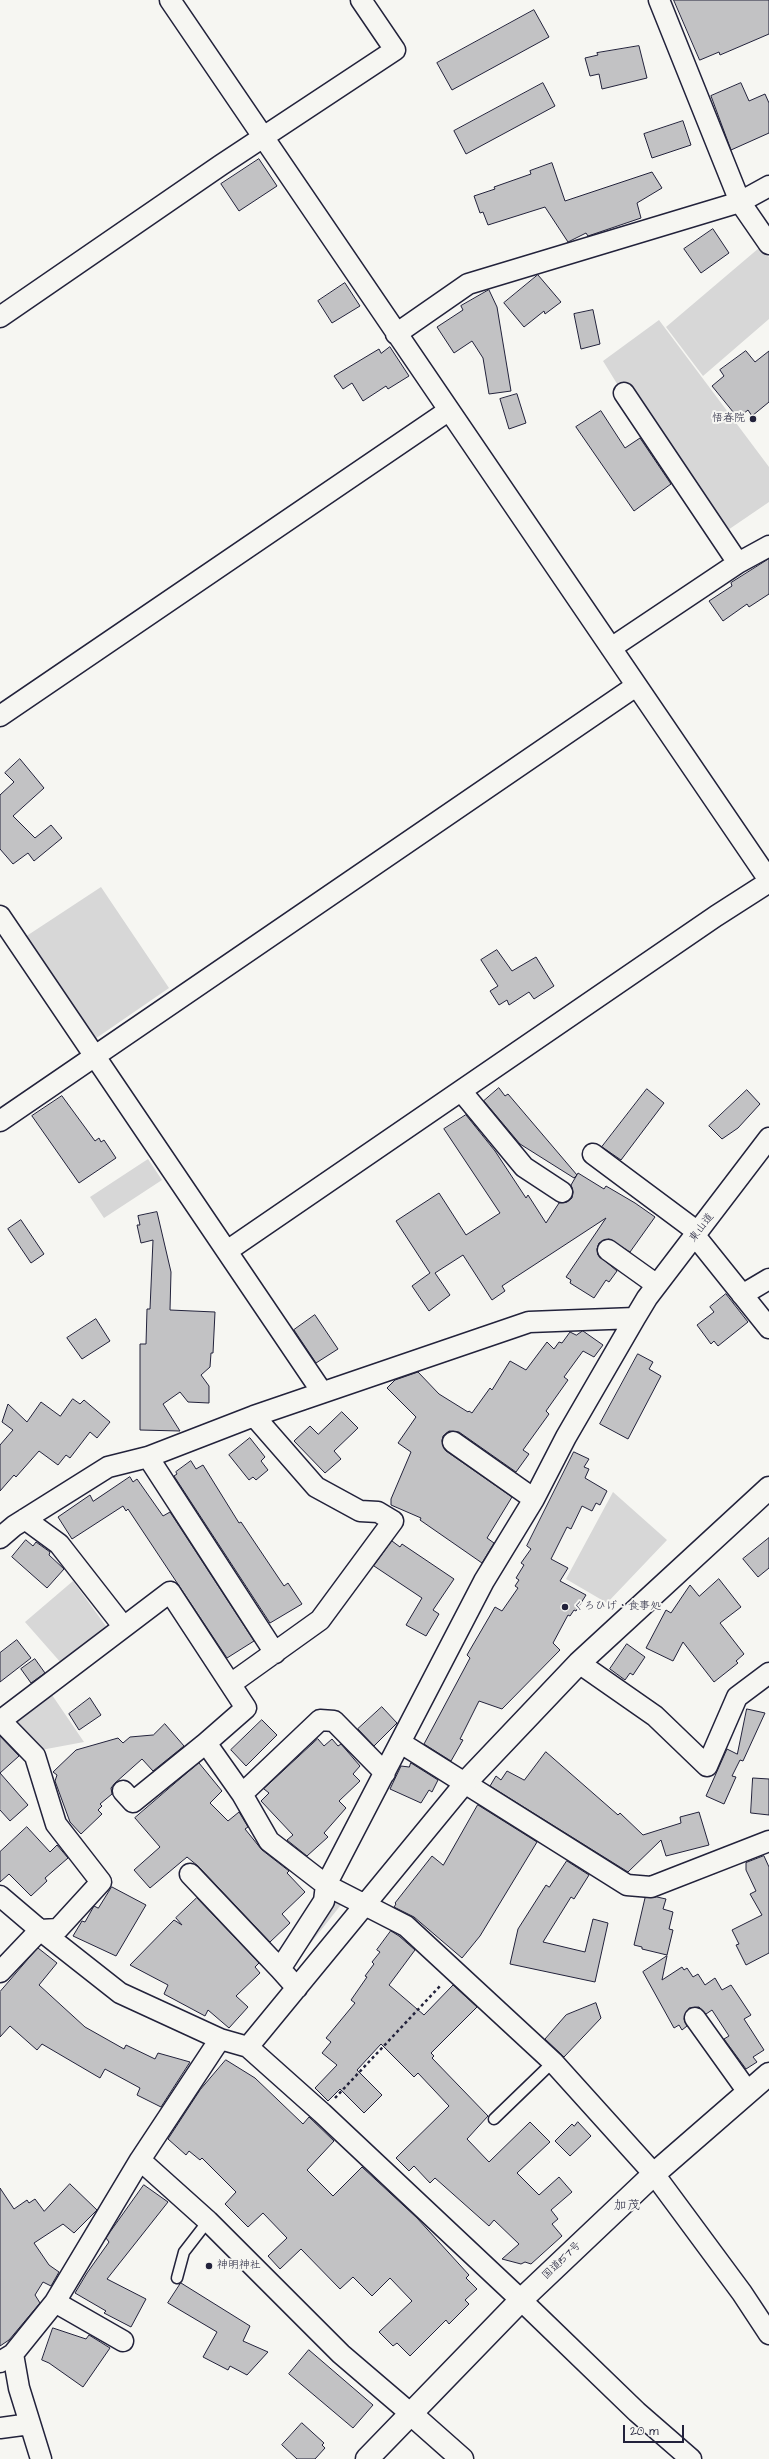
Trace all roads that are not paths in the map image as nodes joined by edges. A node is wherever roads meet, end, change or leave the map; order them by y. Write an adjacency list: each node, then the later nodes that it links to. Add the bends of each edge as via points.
1 (170, 0): 4 (street)
2 (361, 0): 4 (street, via 395,50)
3 (659, 0): 6 (street)
4 (264, 137): 8 (street); 9 (street)
5 (769, 186): 6 (street)
6 (740, 202): 7 (street); 9 (street, via 468,284)
7 (769, 244)
8 (0, 317)
9 (396, 334): 11 (street)
10 (624, 393): 13 (street)
11 (448, 411): 14 (street); 16 (street, via 305,511 190,585 69,671)
12 (769, 546): 13 (street)
13 (738, 562): 14 (street)
14 (611, 648): 15 (street)
15 (636, 686): 17 (street); 19 (street)
16 (0, 716)
17 (769, 881): 20 (street)
18 (0, 916): 19 (street)
19 (94, 1056): 21 (street); 27 (street)
20 (462, 1092): 24 (street, via 524,1167); 27 (street)
21 (0, 1121)
22 (769, 1138): 25 (street, 東山道)
23 (593, 1154): 25 (street, via 692,1227)
24 (562, 1192)
25 (696, 1237): 29 (street, 東山道); 30 (street)
26 (608, 1250): 29 (street)
27 (227, 1251): 33 (street)
28 (769, 1279): 30 (street)
29 (657, 1285): 31 (street, 東山道)
30 (742, 1295): 32 (street)
31 (635, 1318): 33 (street, via 529,1322); 38 (street, 東山道, via 566,1437)
32 (769, 1328)
33 (322, 1392): 34 (street)
34 (254, 1416): 36 (street); 41 (street, via 316,1487 360,1511 378,1512 393,1521 320,1620)
35 (453, 1442): 38 (street)
36 (148, 1457): 39 (street, via 108,1467); 41 (street)
37 (769, 1488): 42 (main road)
38 (534, 1499): 47 (street, 東山道, via 484,1582)
39 (10, 1525): 40 (street, via 59,1544)
40 (123, 1626): 44 (street, via 170,1592); 45 (street)
41 (276, 1653): 44 (street)
42 (579, 1663): 43 (street, via 655,1716 707,1766 737,1697); 49 (main road)
43 (769, 1673)
44 (232, 1683): 46 (street, via 246,1708)
45 (0, 1721): 57 (street, via 35,1756 56,1824 101,1882 58,1929)
46 (206, 1743): 50 (street, via 133,1802); 51 (street)
47 (401, 1743): 48 (street, 東山道); 49 (street)
48 (385, 1773): 51 (street, via 334,1721 320,1720); 54 (street, 東山道)
49 (465, 1783): 52 (street, via 627,1885 651,1887); 56 (street)
50 (123, 1791)
51 (242, 1794): 54 (street, via 269,1841)
52 (769, 1841)
53 (190, 1874): 58 (street)
54 (326, 1885): 56 (street); 58 (street, 東山道, via 324,1901)
55 (0, 1896): 57 (street)
56 (366, 1905): 60 (street); 64 (street, via 406,1926)
57 (40, 1930): 59 (street); 62 (street, via 120,1992)
58 (280, 1969): 60 (street)
59 (0, 1972)
60 (298, 1988): 63 (street)
61 (695, 2018): 66 (street)
62 (220, 2039): 63 (street); 68 (street)
63 (248, 2047): 72 (street)
64 (553, 2062): 67 (lane); 69 (street)
65 (769, 2074): 66 (main road, 国道157号)
66 (748, 2092): 69 (main road, 国道157号)
67 (494, 2119)
68 (140, 2160): 70 (street); 73 (street)
69 (654, 2174): 72 (main road, 国道157号); 74 (street, via 742,2293)
70 (208, 2221): 71 (lane, via 184,2252); 77 (street, via 341,2354)
71 (177, 2278)
72 (522, 2300): 77 (main road, 国道157号); 83 (street, via 637,2412)
73 (55, 2302): 75 (street); 76 (street)
74 (769, 2334)
75 (123, 2341)
76 (6, 2358): 78 (street)
77 (410, 2414): 81 (main road, 国道157号); 82 (main road)
78 (30, 2424): 79 (street); 80 (street)
79 (0, 2428)
80 (41, 2459)
81 (367, 2459)
82 (462, 2459)
83 (691, 2459)

